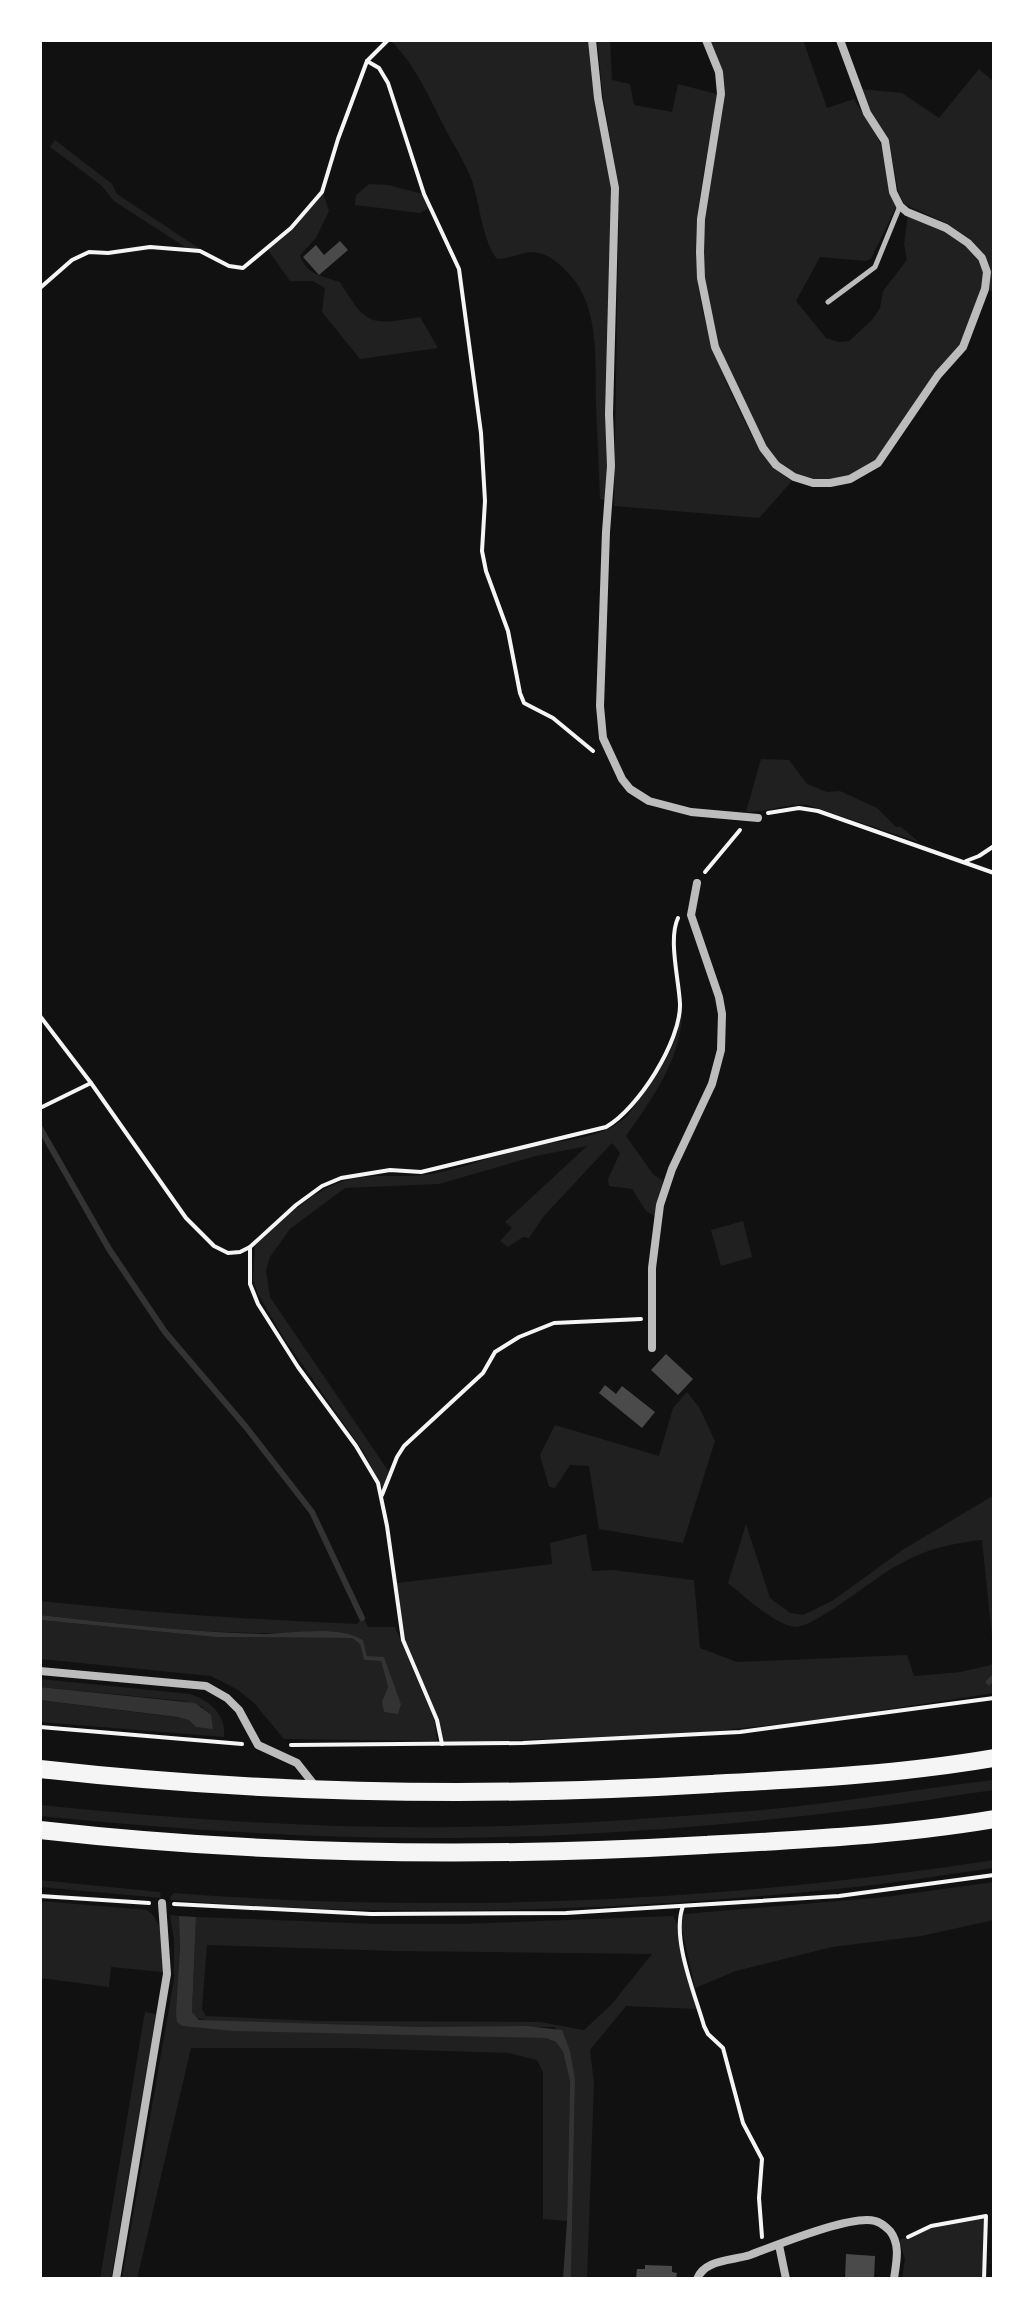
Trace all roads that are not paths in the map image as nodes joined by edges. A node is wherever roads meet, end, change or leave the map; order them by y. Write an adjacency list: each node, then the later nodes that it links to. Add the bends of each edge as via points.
1 (592, 40): 6 (street, via 615,188 603,738 622,779 649,801 691,812)
2 (706, 40): 4 (street, via 721,94 701,219 706,309 715,347 763,448 794,477 830,483 878,463 963,347 985,289 982,258 946,228)
3 (840, 40): 4 (street, via 867,113 885,141)
4 (900, 206): 5 (lane, via 875,267)
5 (828, 302)
6 (758, 818)
7 (697, 883): 8 (street, via 691,915 719,997 721,1050 712,1084 660,1205 652,1268)
8 (652, 1348)
9 (40, 1671): 12 (street, via 206,1686 239,1710 258,1745 297,1763)
10 (994, 1758): 12 (highway, via 806,1779 647,1788 484,1794)
11 (40, 1769): 12 (highway)
12 (319, 1791)
13 (994, 1819): 14 (highway, via 811,1839 484,1855 302,1851)
14 (40, 1830)
15 (162, 1903): 17 (street, via 167,1974)
16 (779, 2245): 18 (street, via 706,2266); 19 (street); 20 (street, via 867,2220 882,2225 895,2240)
17 (116, 2279)
18 (697, 2279)
19 (786, 2279)
20 (894, 2279)

